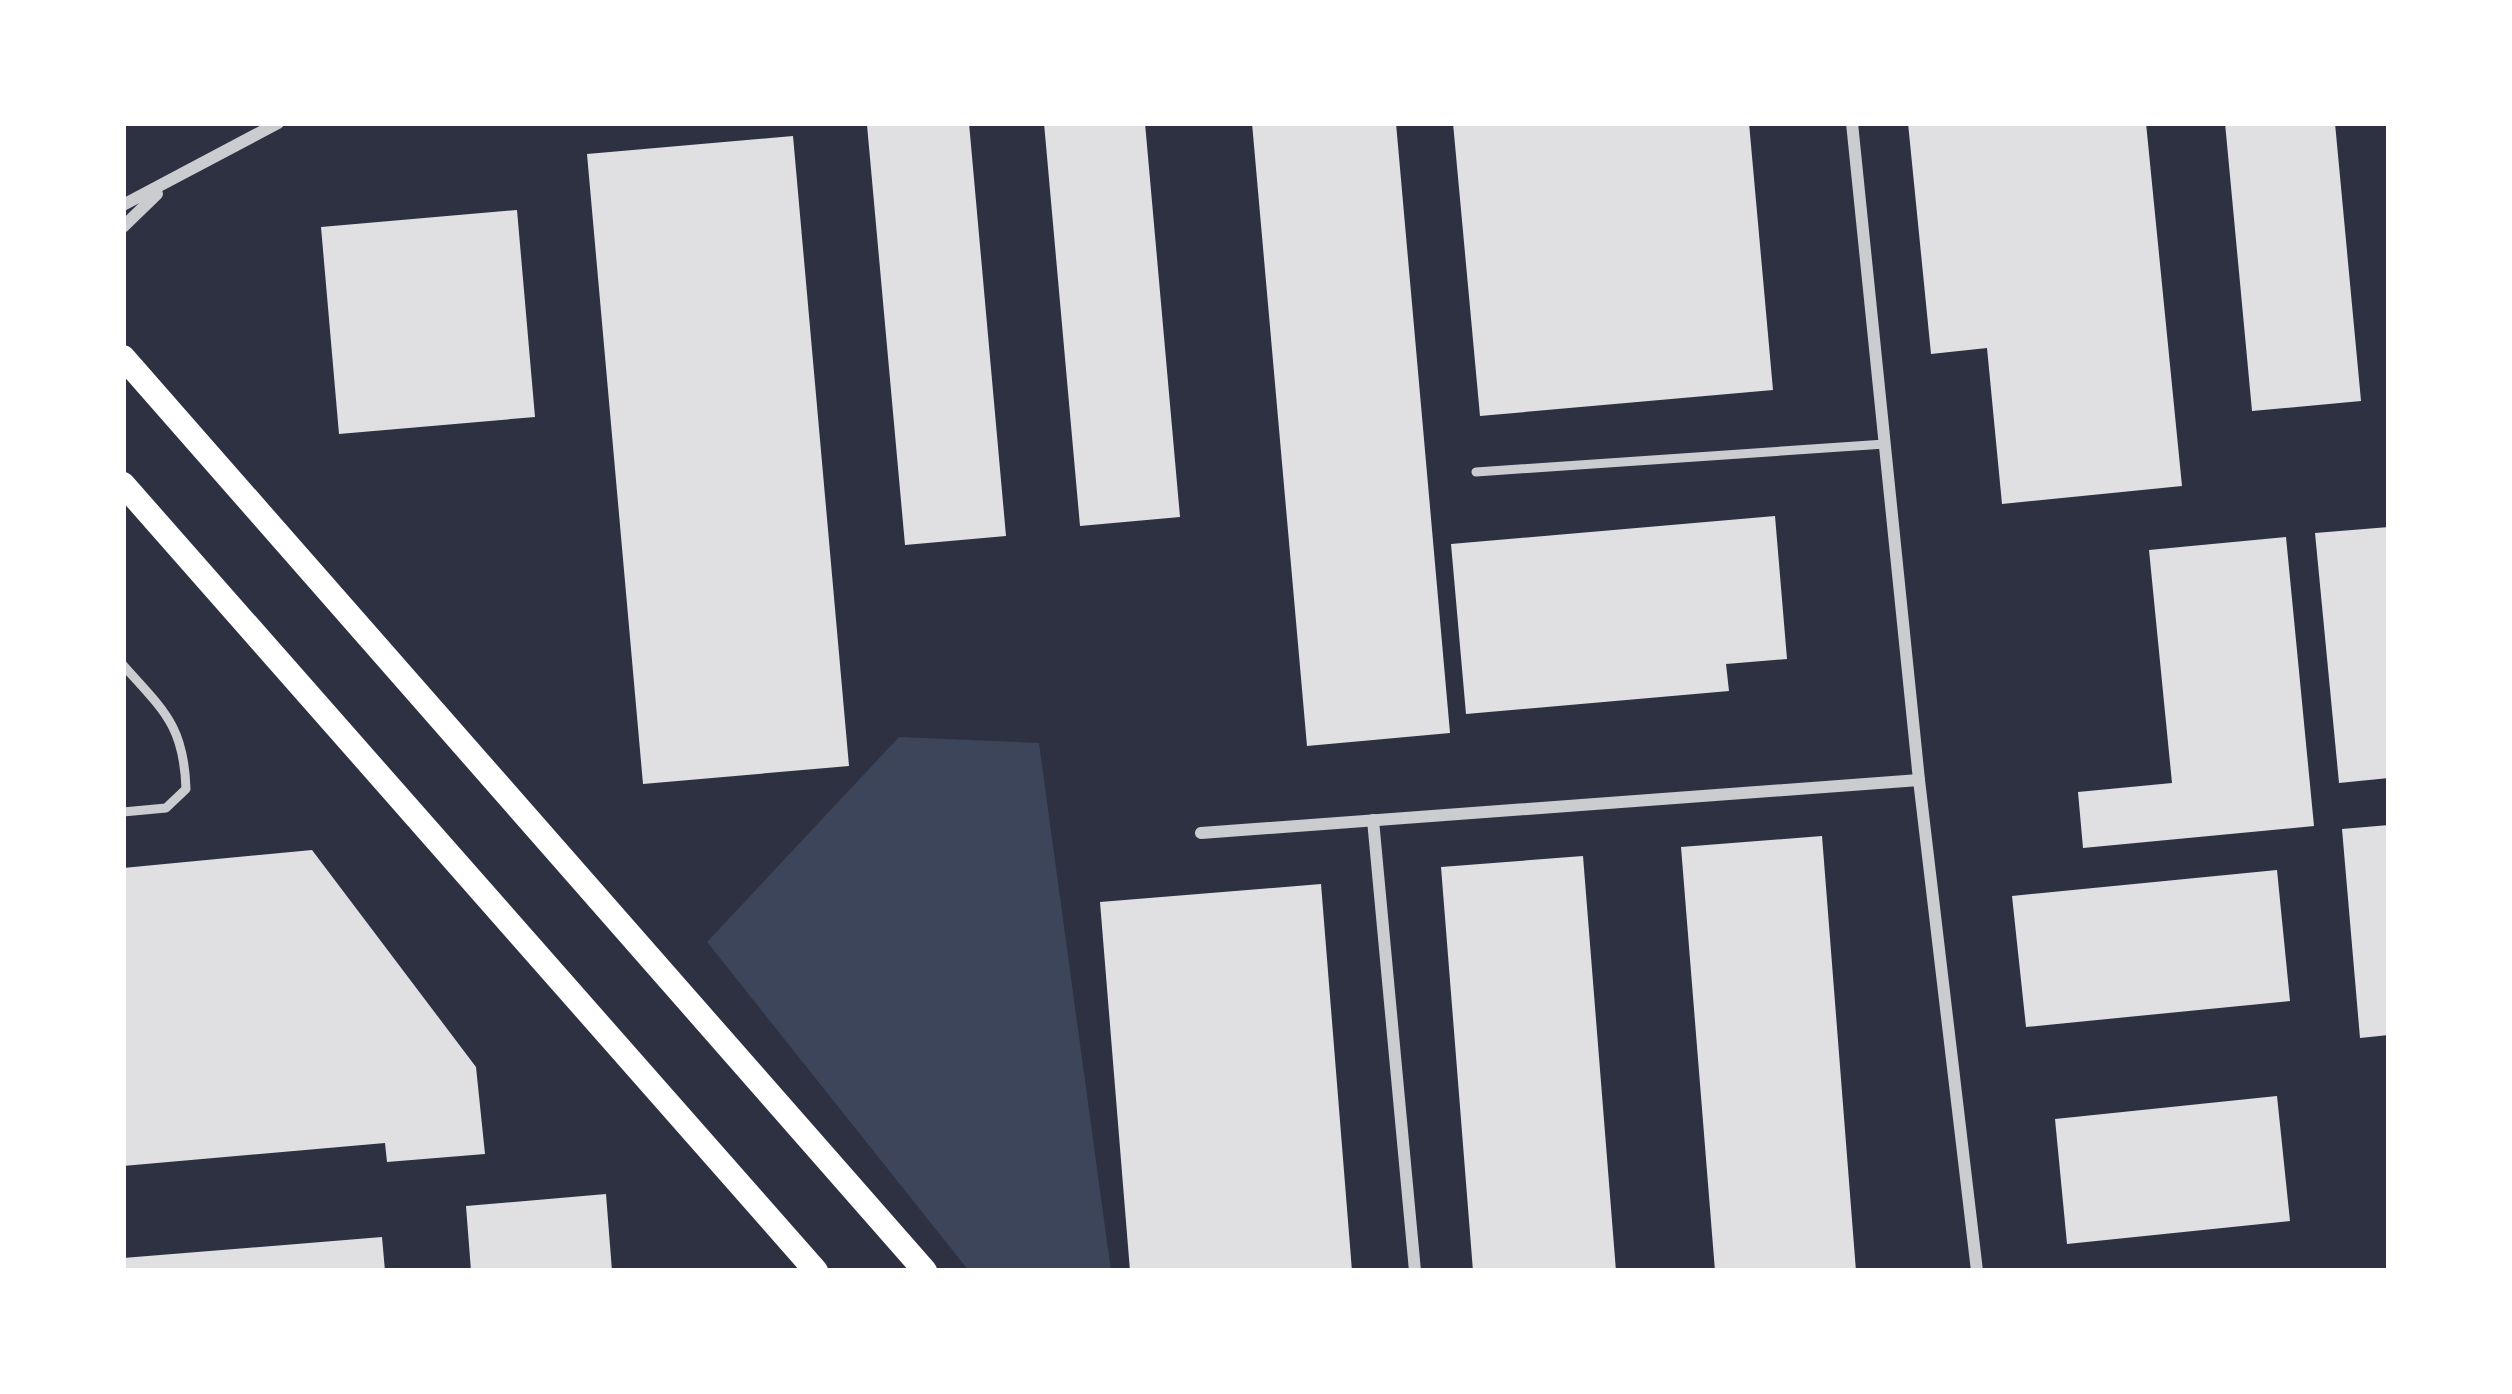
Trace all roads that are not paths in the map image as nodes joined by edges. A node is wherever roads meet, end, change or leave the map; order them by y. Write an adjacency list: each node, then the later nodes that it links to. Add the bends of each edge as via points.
1 (278, 123): 3 (street)
2 (1852, 123): 7 (street)
3 (168, 184): 4 (street); 5 (street)
4 (123, 205)
5 (123, 226)
6 (123, 357): 16 (main road)
7 (1885, 443): 8 (lane); 11 (street)
8 (1476, 472)
9 (123, 484): 15 (main road)
10 (123, 664): 12 (lane, via 175,724 186,789 166,808)
11 (1919, 780): 13 (street); 18 (street)
12 (123, 812)
13 (1372, 820): 14 (street); 17 (street)
14 (1202, 833)
15 (816, 1271)
16 (925, 1271)
17 (1415, 1271)
18 (1977, 1271)

